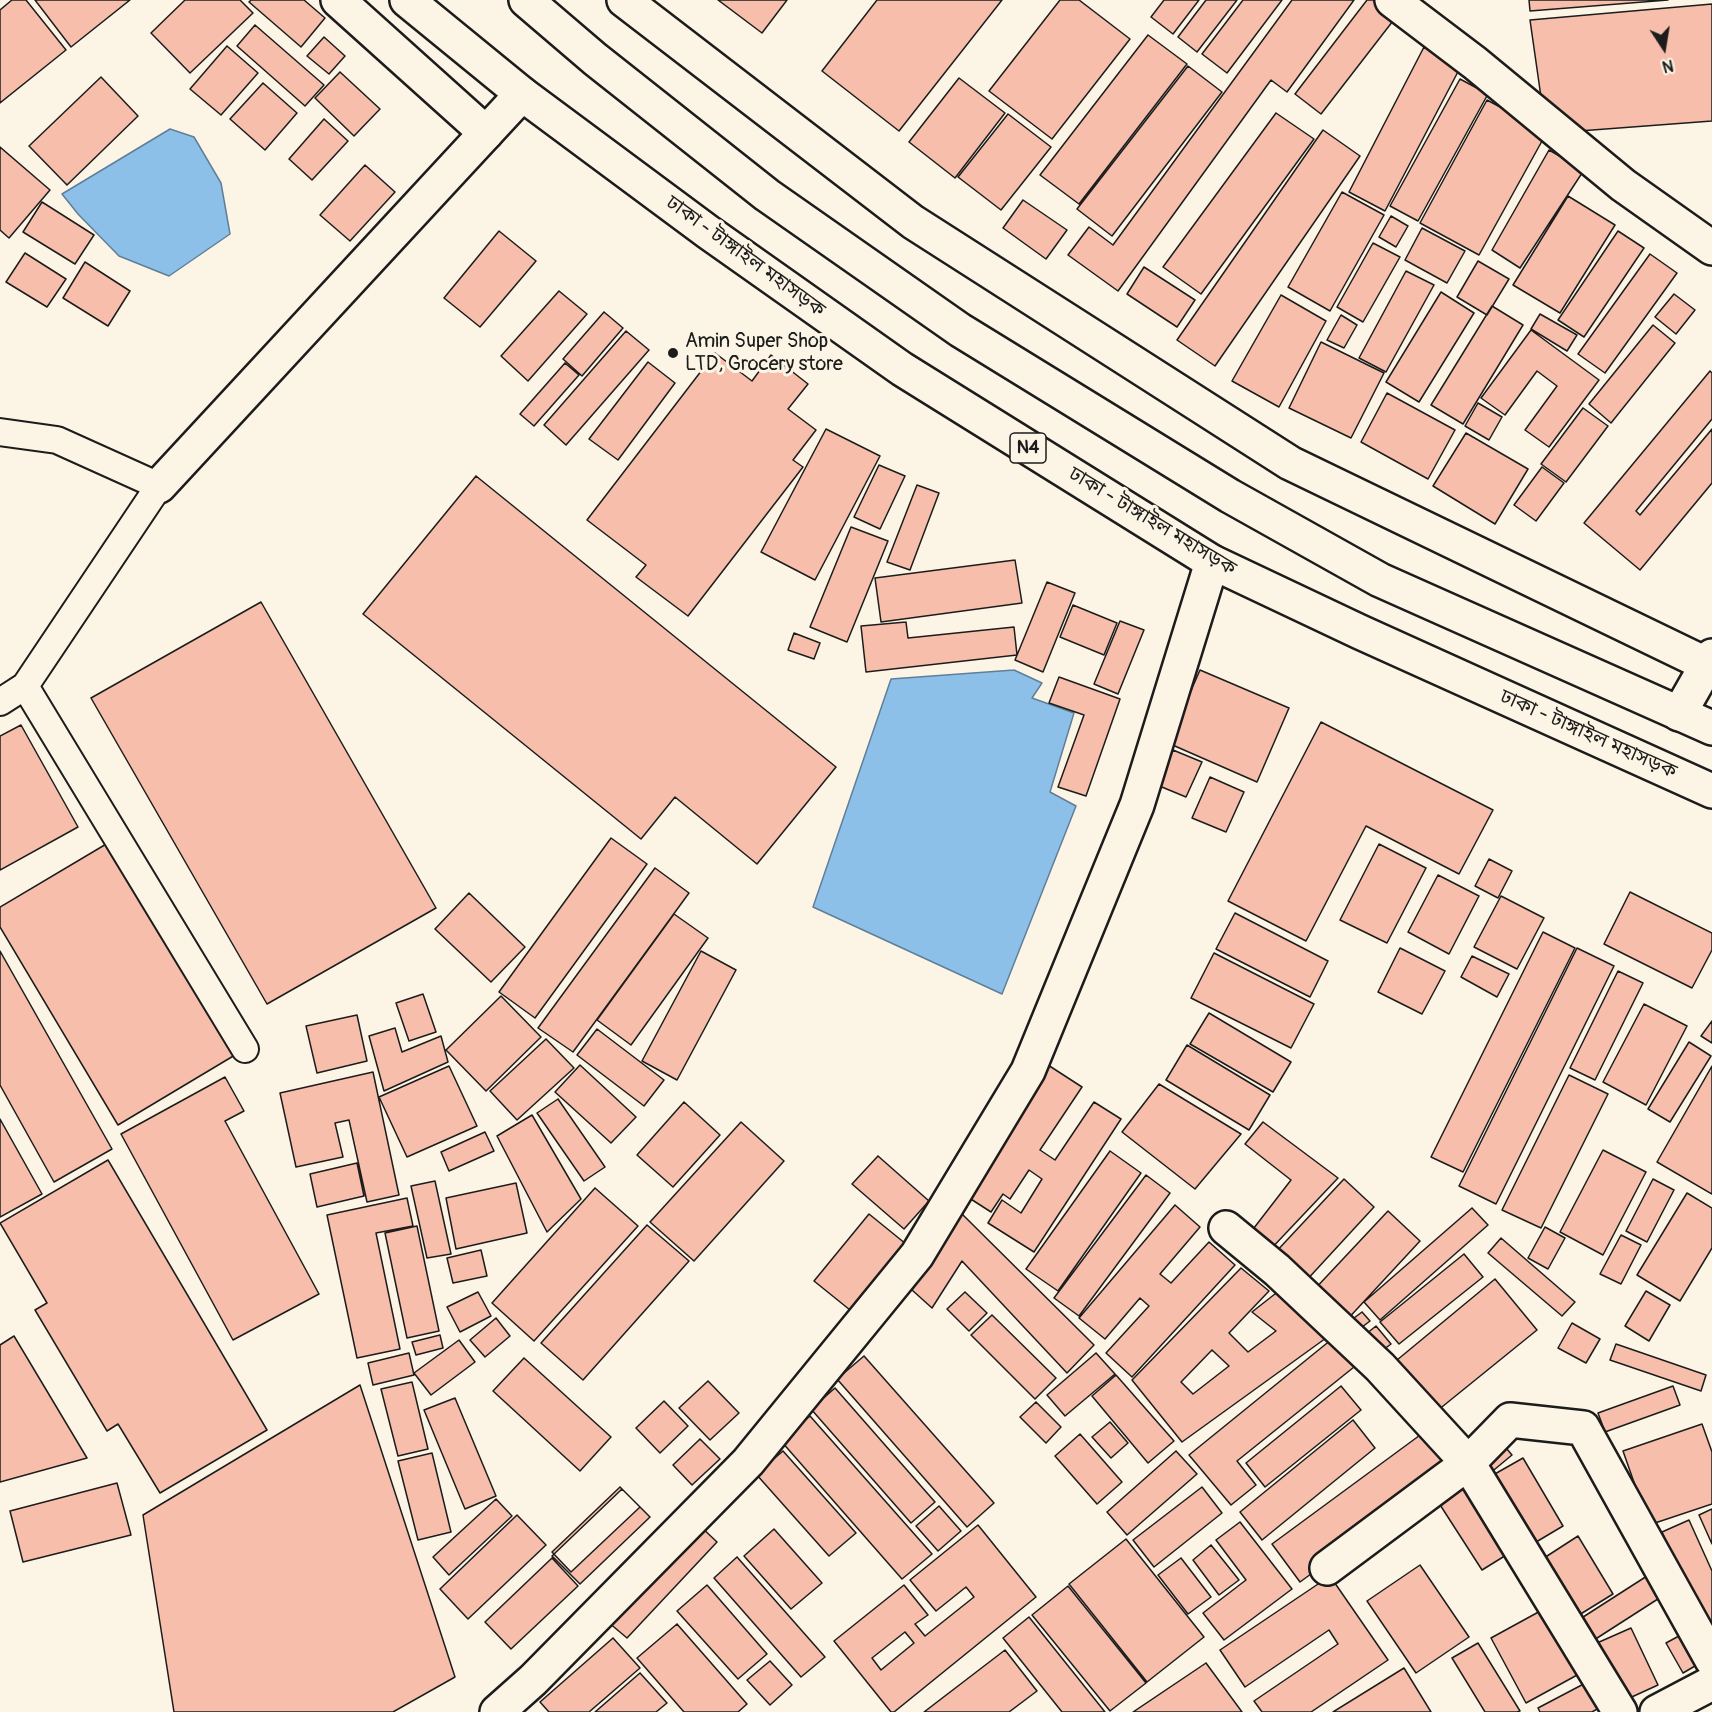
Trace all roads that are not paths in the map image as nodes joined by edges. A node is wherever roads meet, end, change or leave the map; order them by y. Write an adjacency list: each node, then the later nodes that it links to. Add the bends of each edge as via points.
1 (338, 0): 7 (main road)
2 (407, 0): 6 (main road, ঢাকা - টাঙ্গাইল মহাসড়ক / N4)
3 (526, 0): 15 (main road, via 767,195 970,336 1230,496 1380,580)
4 (624, 0): 12 (main road, via 913,222 1290,463)
5 (1392, 0): 8 (main road, via 1623,185)
6 (522, 94): 7 (main road); 11 (main road, ঢাকা - টাঙ্গাইল মহাসড়ক / N4, via 902,369)
7 (486, 133): 10 (main road)
8 (1712, 248)
9 (0, 432): 10 (lane, via 57,440)
10 (159, 486): 13 (lane)
11 (1212, 562): 17 (main road, ঢাকা - টাঙ্গাইল মহাসড়ক / N4); 24 (main road, via 1137,805 1028,1071 917,1256 748,1462)
12 (1710, 662): 15 (main road)
13 (25, 686): 14 (lane); 18 (lane)
14 (0, 702)
15 (1679, 714): 16 (main road)
16 (1712, 728)
17 (1712, 791)
18 (245, 1049)
19 (1226, 1228): 20 (main road, via 1380,1367)
20 (1468, 1463): 21 (main road); 22 (main road, via 1510,1420 1583,1428); 25 (main road)
21 (1328, 1568)
22 (1712, 1660)
23 (1712, 1683): 26 (main road)
24 (497, 1712)
25 (1620, 1712)
26 (1657, 1712)

